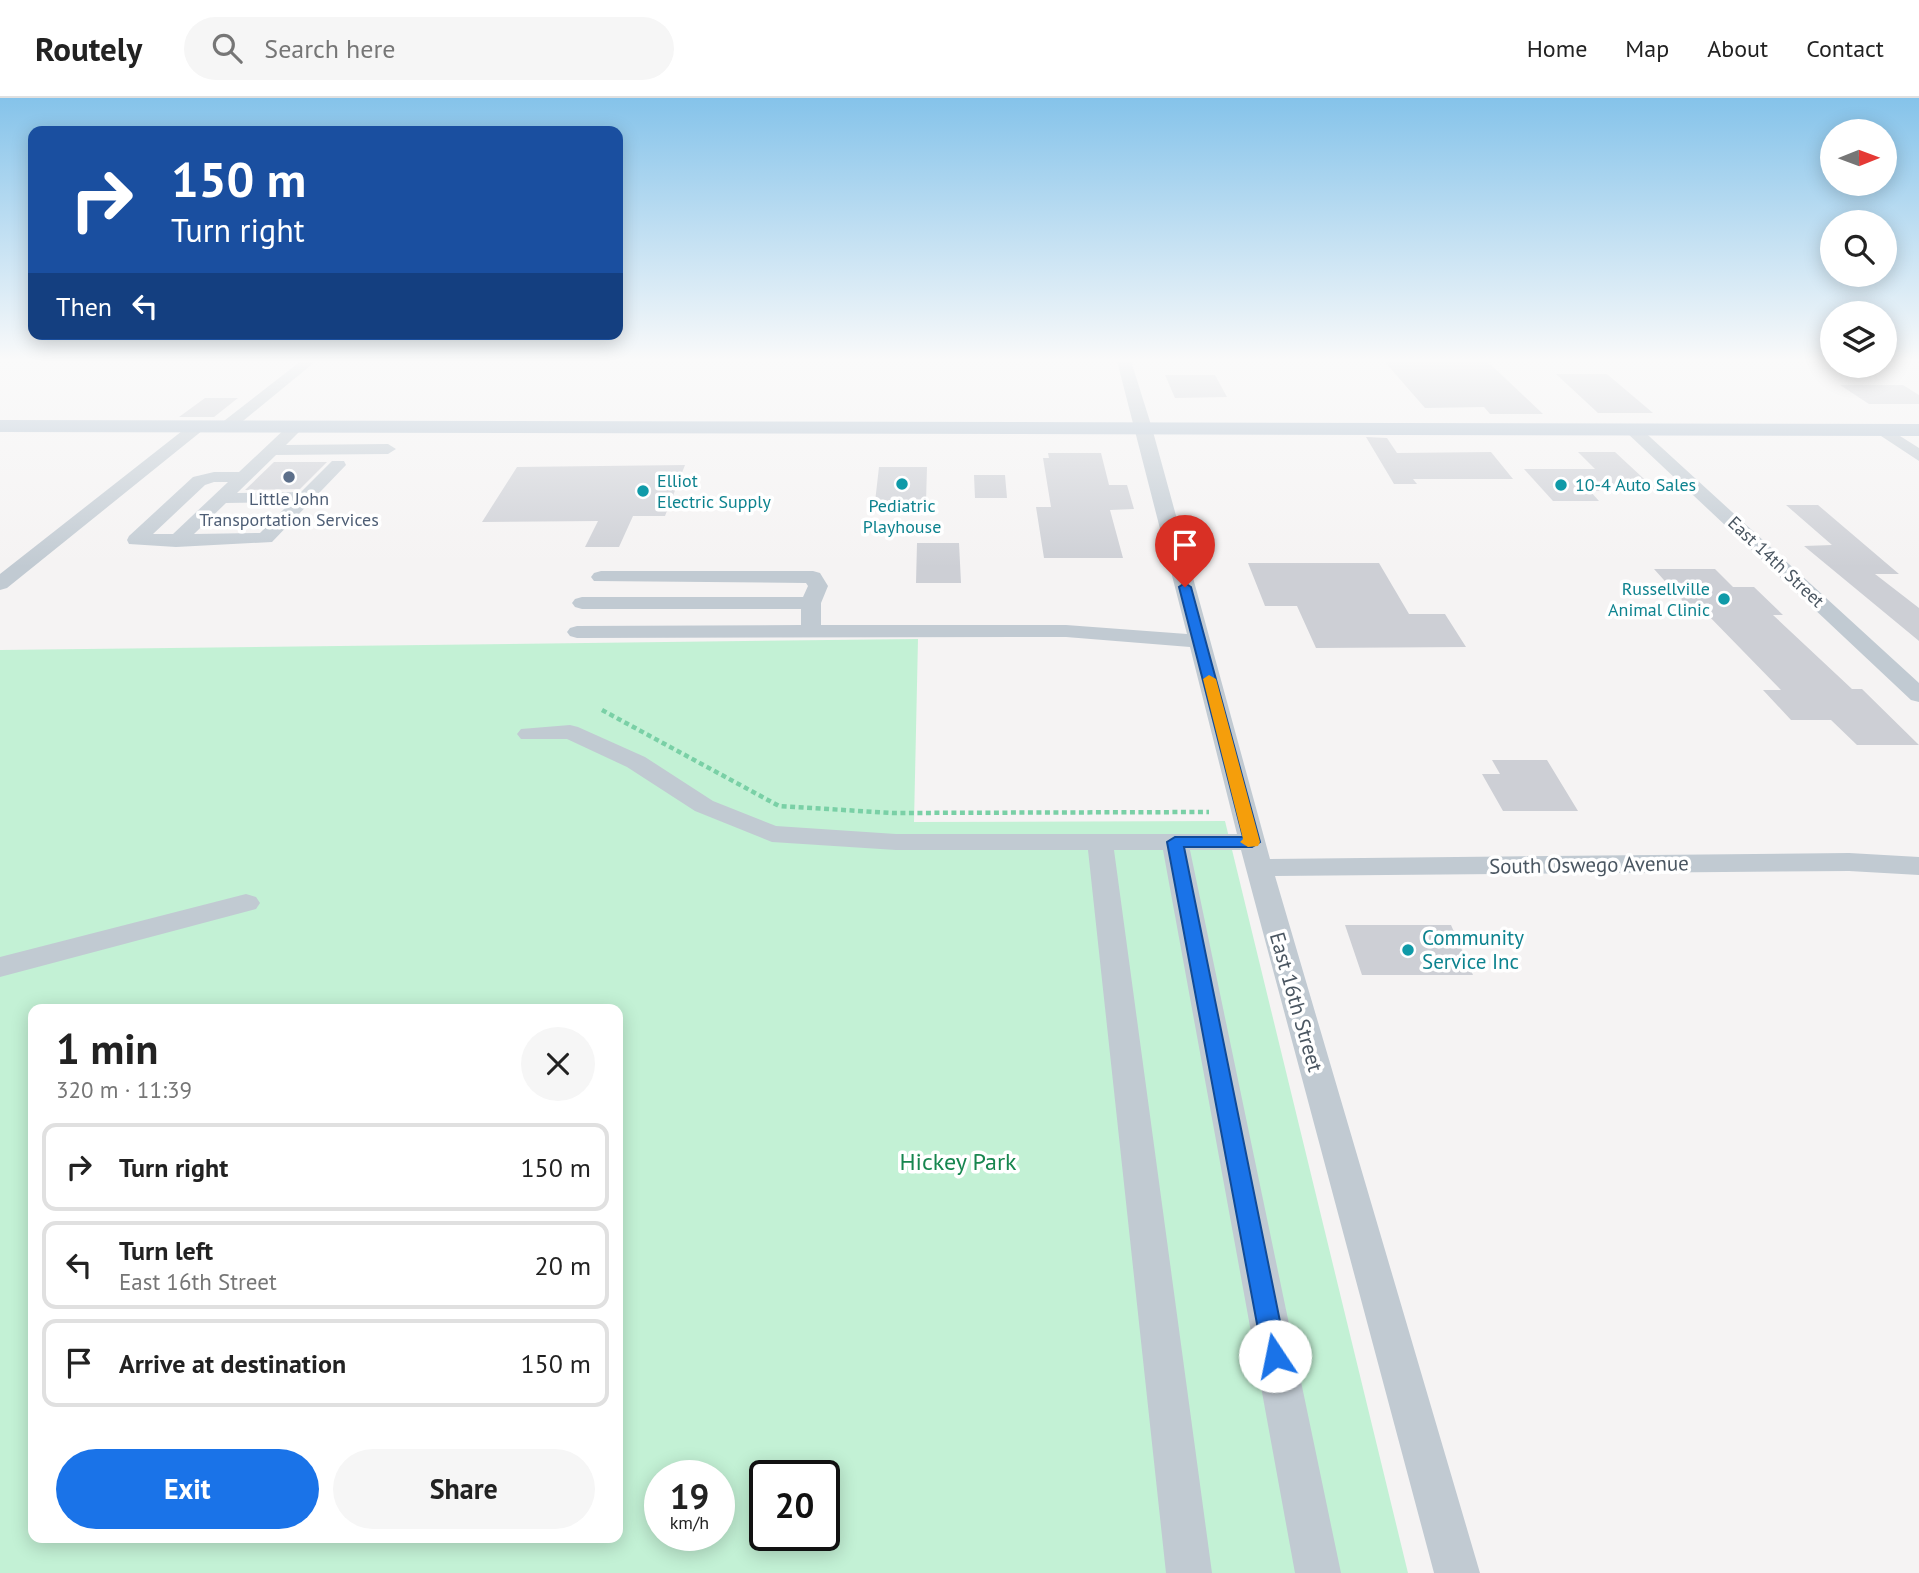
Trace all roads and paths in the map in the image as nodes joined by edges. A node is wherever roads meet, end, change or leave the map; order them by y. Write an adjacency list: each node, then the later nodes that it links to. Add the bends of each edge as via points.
1 (193, 430): 15 (street)
2 (293, 430): 7 (street)
3 (1144, 430): 20 (street, East 16th Street)
4 (1633, 430): 21 (street, East 14th Street)
5 (1882, 430): 8 (street)
6 (388, 449): 7 (street)
7 (272, 450): 10 (street)
8 (1919, 456)
9 (338, 465): 11 (street)
10 (244, 477): 12 (street); 13 (street, via 199,481 136,540)
11 (307, 497): 12 (street); 13 (street, via 265,538)
12 (222, 498): 13 (street)
13 (176, 541)
14 (601, 576): 17 (street, via 813,577 818,586)
15 (3, 579)
16 (582, 603): 17 (street)
17 (811, 603): 18 (street)
18 (811, 630): 19 (street); 20 (street, via 1066,631)
19 (577, 632)
20 (1200, 641): 27 (street, East 16th Street)
21 (1919, 695)
22 (602, 710): 24 (path, via 779,806 892,813)
23 (529, 734): 25 (street, South Oswego Avenue, via 570,732 636,762 704,806 772,834 896,842)
24 (1209, 812)
25 (1100, 842): 26 (street, South Oswego Avenue); 31 (street)
26 (1175, 842): 27 (street, South Oswego Avenue); 32 (street)
27 (1256, 855): 28 (street, South Oswego Avenue); 33 (street, East 16th Street)
28 (1919, 866)
29 (246, 903): 30 (street)
30 (0, 967)
31 (1189, 1573)
32 (1318, 1573)
33 (1457, 1573)

